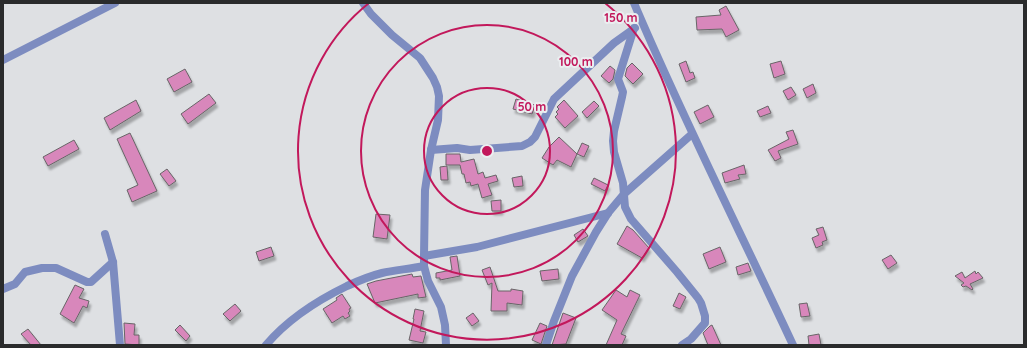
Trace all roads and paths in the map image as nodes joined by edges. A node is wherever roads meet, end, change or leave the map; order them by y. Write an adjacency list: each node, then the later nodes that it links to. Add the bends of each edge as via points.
1 (115, 3): 6 (street)
2 (363, 3): 8 (street, via 371,14 420,58 433,78 439,96 439,106)
3 (634, 3): 4 (street)
4 (642, 23): 5 (street); 7 (street)
5 (634, 28): 8 (street, via 614,43 554,99 543,123 530,142 517,147); 9 (street, via 618,79 623,92 613,141)
6 (3, 60)
7 (692, 134): 9 (street); 21 (street)
8 (430, 150): 12 (street, via 425,190)
9 (624, 194): 10 (street); 20 (street, via 625,207 631,219 698,298 705,316 705,323 694,337)
10 (608, 213): 12 (street, via 477,247); 19 (street, via 572,276)
11 (105, 234): 13 (street)
12 (424, 256): 14 (street)
13 (113, 262): 15 (street, via 91,282 56,268 42,268 25,272 15,284); 16 (street)
14 (424, 266): 17 (street, via 378,274 329,295 296,316); 18 (street, via 428,281 441,307)
15 (3, 289)
16 (120, 345)
17 (266, 345)
18 (446, 345)
19 (546, 345)
20 (682, 345)
21 (793, 345)

